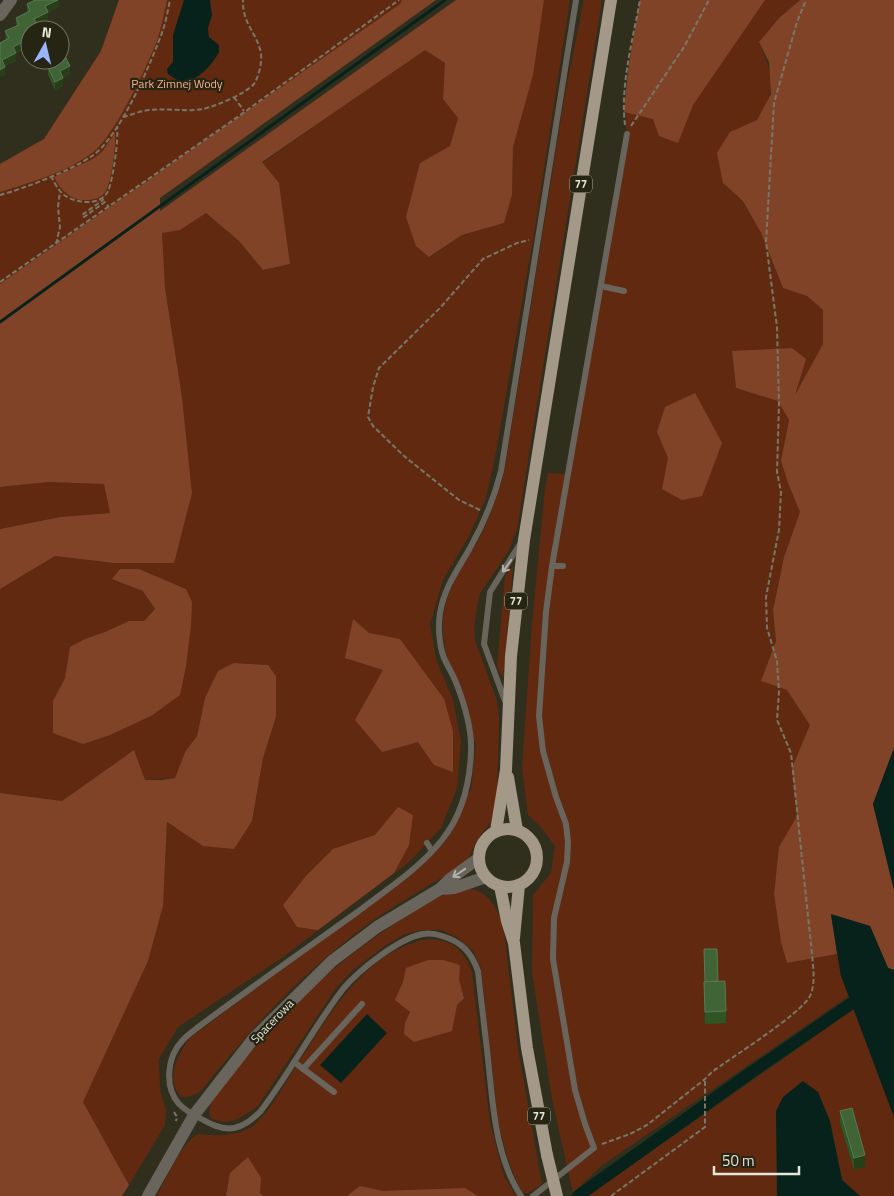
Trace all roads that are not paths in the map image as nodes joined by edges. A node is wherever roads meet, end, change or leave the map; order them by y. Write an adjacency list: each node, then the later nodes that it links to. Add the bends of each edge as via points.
1 (11, 0): 4 (street)
2 (576, 0): 16 (lane, via 496,492 488,513 451,579 440,614 444,656 465,709 471,750 463,799 454,822)
3 (612, 0): 8 (main road, 77)
4 (0, 15)
5 (627, 134): 6 (lane)
6 (601, 286): 7 (lane); 9 (lane)
7 (624, 292)
8 (527, 522): 11 (main road, 77, via 514,627); 11 (lane, one-way to 11, via 520,545 490,592 485,634 485,648 503,694)
9 (552, 566): 10 (lane); 30 (lane, via 540,716 544,751 566,824 568,842 567,862 554,918 553,959 576,1090 594,1148)
10 (563, 566)
11 (508, 725): 12 (main road, 77)
12 (506, 770): 13 (main road, 77); 14 (main road, 77)
13 (517, 830): 14 (main road); 19 (main road, via 531,840 537,857 532,874)
14 (496, 831): 17 (main road, via 483,842)
15 (427, 843): 16 (lane)
16 (432, 851): 27 (lane, via 411,871 182,1040 173,1054 169,1082 180,1104)
17 (479, 858): 18 (main road); 21 (street, Spacerowa, one-way to 21)
18 (486, 877): 20 (main road); 21 (street, Spacerowa, via 454,888)
19 (519, 885): 20 (main road); 22 (main road, 77)
20 (500, 886): 22 (main road, 77)
21 (440, 889): 27 (street, Spacerowa, via 377,927 332,961 254,1038)
22 (514, 943): 31 (main road, 77, bridge, via 527,1048)
23 (362, 1004): 25 (lane)
24 (294, 1062): 25 (lane); 27 (lane, via 269,1100 250,1121 236,1128 224,1128); 29 (lane, via 344,988 371,962 410,938 425,933 450,938 473,958 478,971 493,1110 505,1164)
25 (303, 1069): 26 (lane)
26 (334, 1092)
27 (194, 1115): 28 (street, Spacerowa)
28 (148, 1196)
29 (521, 1196)
30 (533, 1196)
31 (557, 1196)

